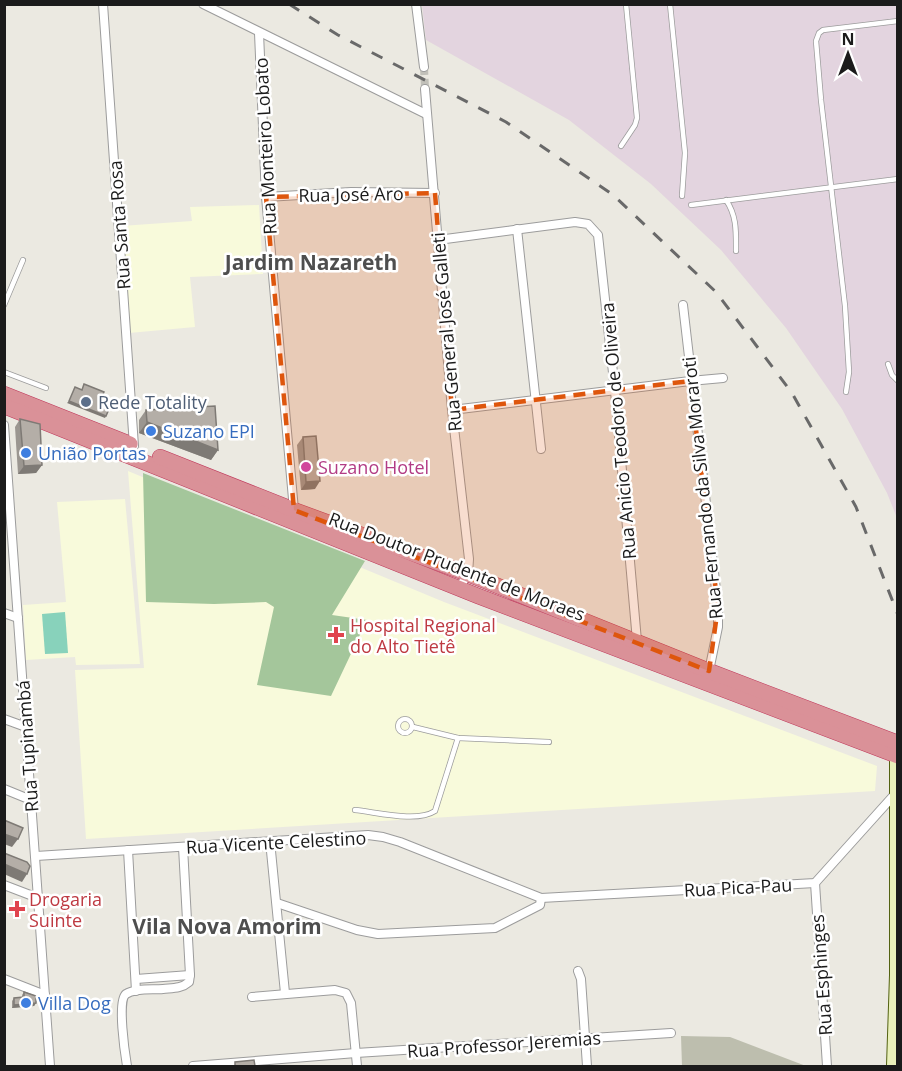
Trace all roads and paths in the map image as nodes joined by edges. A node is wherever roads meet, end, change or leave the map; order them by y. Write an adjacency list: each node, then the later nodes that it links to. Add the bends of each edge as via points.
1 (103, 4): 38 (street, Rua Santa Rosa)
2 (203, 4): 7 (street)
3 (416, 4): 8 (street)
4 (626, 4): 11 (lane, via 637,118)
5 (670, 4): 15 (lane, via 685,153)
6 (897, 21): 13 (lane, via 819,33 816,48)
7 (259, 33): 10 (street); 16 (street, Rua Monteiro Lobato)
8 (424, 67)
9 (425, 89): 10 (street, Rua General José Galleti)
10 (426, 114): 14 (street, Rua General José Galleti)
11 (621, 146)
12 (897, 179): 13 (lane)
13 (832, 186): 17 (lane); 32 (lane, via 845,306 849,372)
14 (435, 193): 16 (street, Rua José Aro); 20 (street, Rua General José Galleti)
15 (682, 196)
16 (266, 197): 40 (street, Rua Monteiro Lobato)
17 (726, 200): 18 (lane); 21 (lane, via 735,220)
18 (691, 205)
19 (517, 229): 20 (street); 31 (street, Rua Anicio Teodoro de Oliveira, via 575,222 588,225 598,235); 34 (street)
20 (438, 240): 36 (street, Rua General José Galleti)
21 (736, 251)
22 (22, 260): 23 (lane)
23 (4, 305)
24 (683, 305): 28 (street, Rua Fernando da Silva Moraroti)
25 (888, 364): 29 (lane)
26 (4, 372): 30 (lane)
27 (723, 378): 28 (street)
28 (690, 381): 31 (street); 47 (street, Rua Fernando da Silva Moraroti, via 718,607)
29 (897, 381)
30 (46, 388)
31 (615, 392): 34 (street); 46 (street, Rua Anicio Teodoro de Oliveira)
32 (846, 392)
33 (4, 393): 38 (highway, Rua Doutor Prudente de Moraes)
34 (537, 401): 36 (street); 39 (street)
35 (4, 406): 43 (highway, Rua Doutor Prudente de Moraes)
36 (452, 410): 42 (street, Rua General José Galleti)
37 (4, 425): 41 (street, Rua Tupinambá)
38 (134, 446): 40 (highway, Rua Doutor Prudente de Moraes)
39 (541, 449)
40 (294, 510): 42 (highway, Rua Doutor Prudente de Moraes)
41 (8, 517): 45 (street, Rua Tupinambá)
42 (468, 574): 43 (street); 46 (highway, Rua Doutor Prudente de Moraes)
43 (459, 588): 53 (highway, Rua Doutor Prudente de Moraes)
44 (4, 613): 45 (street)
45 (18, 618): 49 (street, Rua Tupinambá)
46 (637, 641): 47 (highway, Rua Doutor Prudente de Moraes)
47 (710, 671): 53 (highway, Rua Doutor Prudente de Moraes)
48 (4, 719): 49 (street)
49 (26, 727): 56 (street, Rua Tupinambá)
50 (412, 727): 51 (lane)
51 (458, 738): 52 (lane); 57 (lane, via 435,811 427,816 410,816)
52 (549, 742)
53 (897, 752): 55 (street)
54 (4, 789): 56 (street)
55 (896, 794): 62 (street, Rua Pica-Pau); 85 (street)
56 (31, 800): 61 (street, Rua Tupinambá)
57 (355, 810)
58 (270, 841): 59 (street, Rua Vicente Celestino); 65 (street, Rua Vicente Celestino, via 383,837); 66 (street)
59 (183, 847): 60 (street, Rua Vicente Celestino); 68 (street)
60 (129, 850): 61 (street, Rua Vicente Celestino); 70 (street)
61 (36, 856): 64 (street, Rua Tupinambá)
62 (815, 883): 65 (street, Rua Pica-Pau); 84 (street, Rua Esphinges)
63 (4, 885): 64 (street)
64 (38, 898): 73 (street, Rua Tupinambá)
65 (541, 898): 66 (street, via 540,905 495,928 397,934 357,930)
66 (277, 903): 72 (street)
67 (578, 971): 76 (street)
68 (190, 975): 70 (street); 71 (street, via 189,982 181,987)
69 (4, 979): 73 (street)
70 (136, 979): 71 (street)
71 (136, 991): 79 (street, via 121,1000)
72 (285, 993): 74 (street); 77 (street, via 342,990 350,997)
73 (45, 995): 78 (street, Rua Tupinambá)
74 (252, 997)
75 (671, 1033): 76 (street, Rua Professor Jeremias)
76 (585, 1039): 77 (street, Rua Professor Jeremias); 83 (street)
77 (356, 1053): 81 (street, Rua Professor Jeremias); 82 (street)
78 (50, 1066)
79 (127, 1066)
80 (193, 1066): 81 (street, Rua Professor Jeremias)
81 (201, 1066)
82 (357, 1066)
83 (586, 1066)
84 (827, 1066)
85 (893, 1066)

